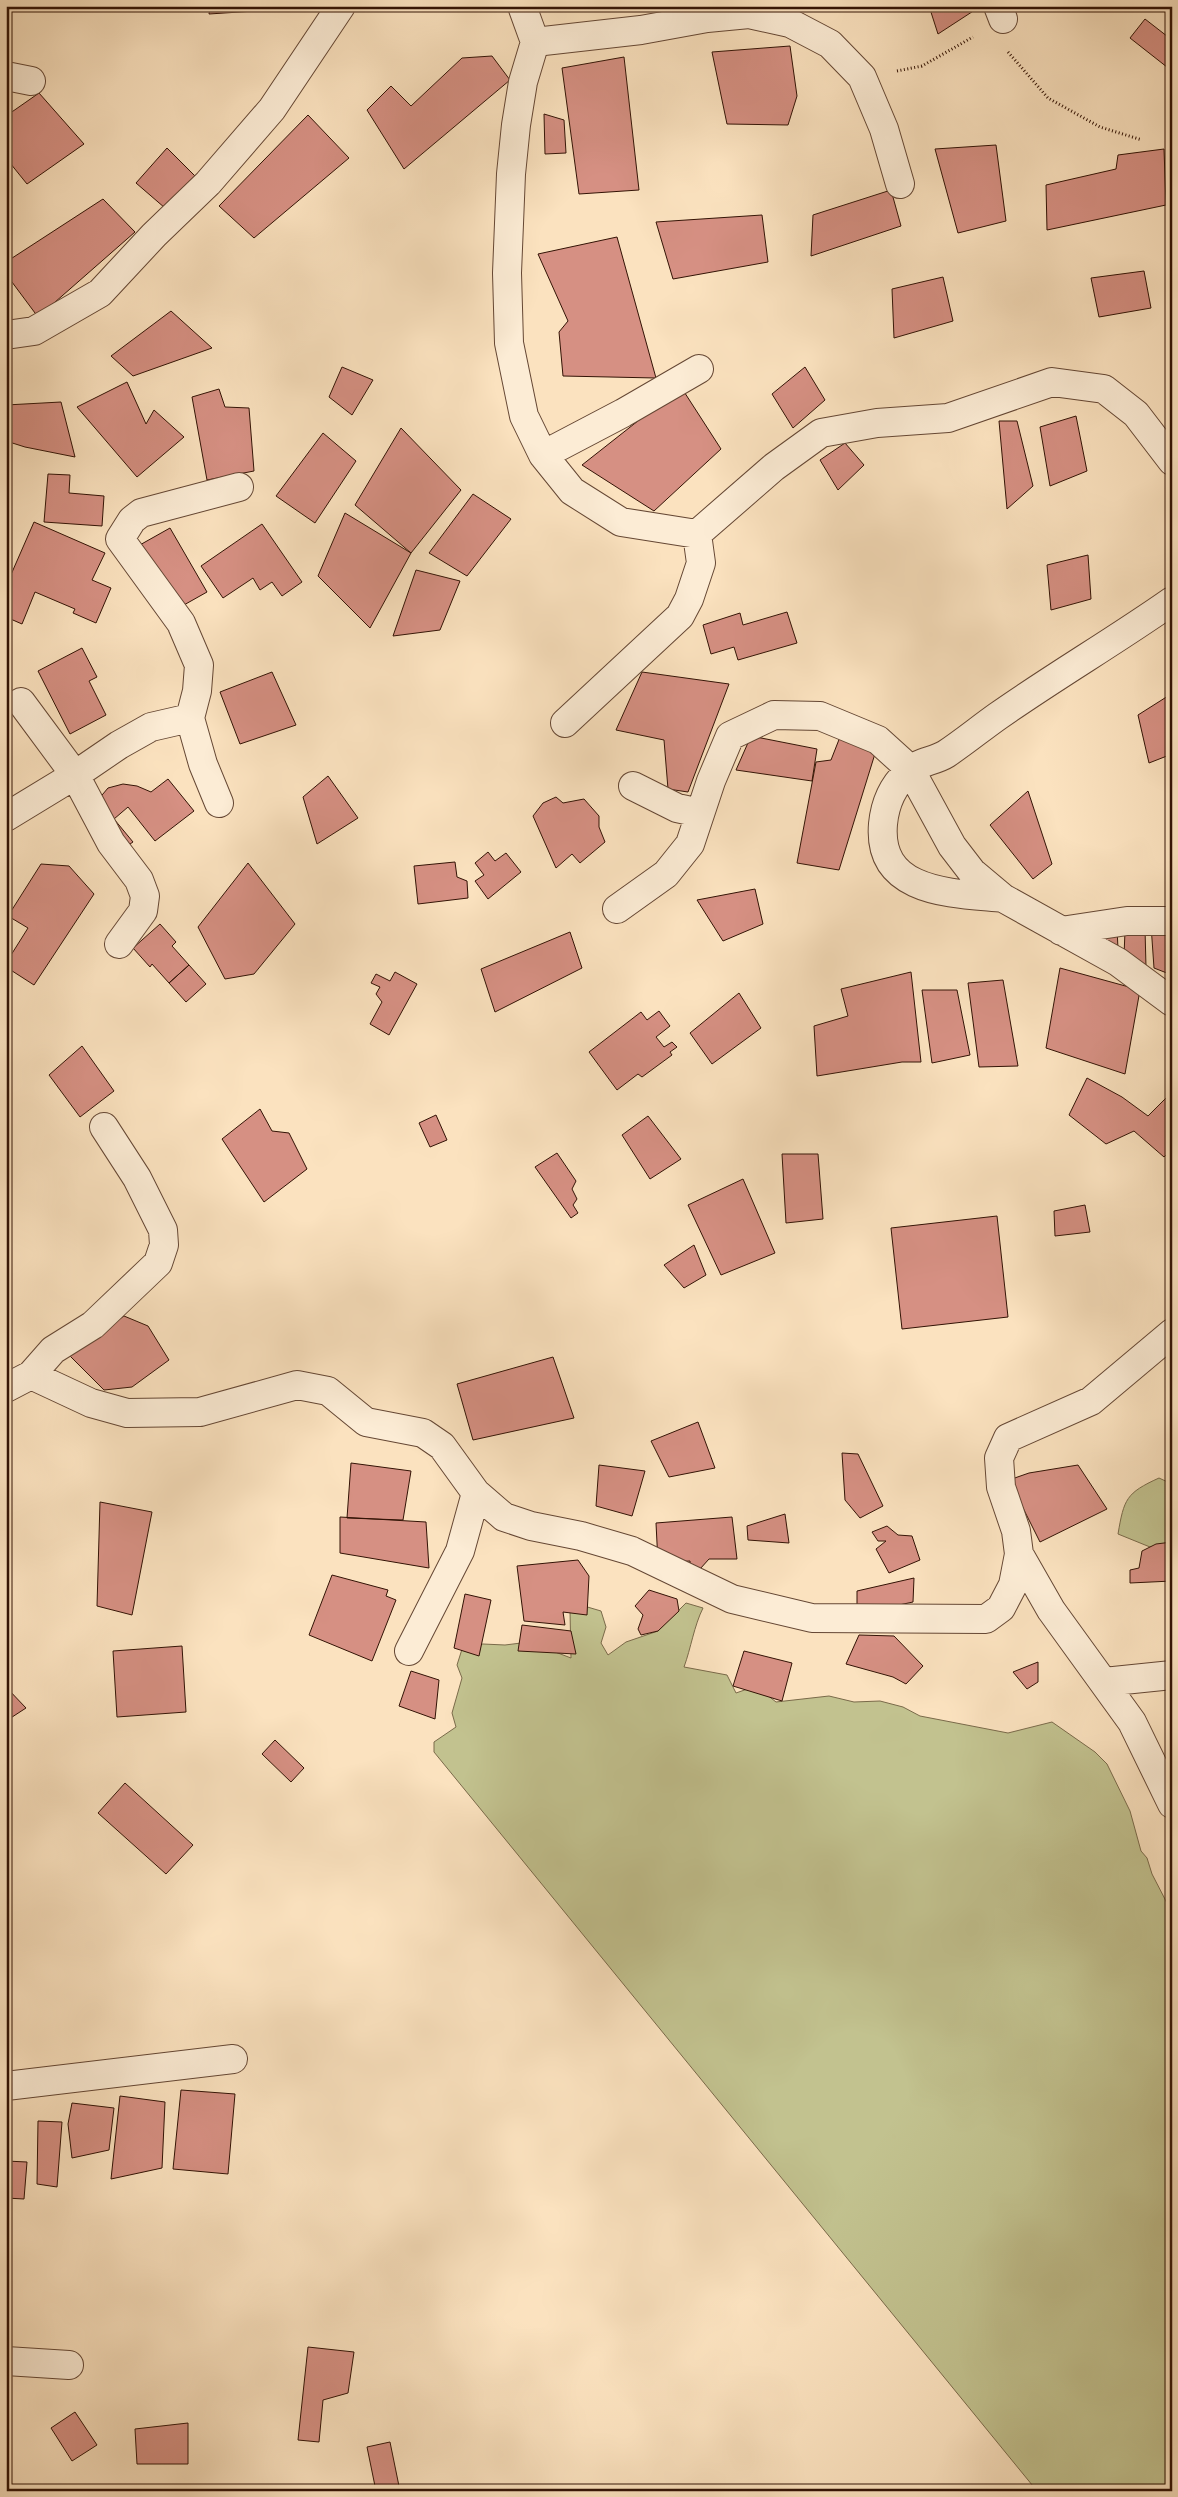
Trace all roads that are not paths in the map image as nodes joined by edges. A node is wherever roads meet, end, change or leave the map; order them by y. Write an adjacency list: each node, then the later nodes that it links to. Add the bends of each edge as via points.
1 (341, 6): 6 (street, via 272,109 208,183 100,293 34,331)
2 (522, 6): 4 (street)
3 (786, 14): 4 (street, via 707,18 641,30); 5 (street, via 830,44 862,77 884,129)
4 (535, 42): 8 (street, via 523,82 516,125 507,273 509,343 524,416)
5 (900, 184)
6 (6, 335)
7 (699, 369): 8 (street)
8 (543, 455): 11 (street, via 572,491 621,522)
9 (1172, 461): 11 (street, via 1136,414 1104,389 1052,382 948,418 878,423 821,433 774,467)
10 (239, 487): 14 (street, via 141,513 132,520 120,539 181,623 199,665)
11 (697, 534): 15 (street, via 701,563 680,616)
12 (1172, 601): 16 (street, via 944,755)
13 (21, 702): 17 (street)
14 (190, 718): 17 (street, via 151,727 119,744); 19 (street, via 203,764)
15 (565, 723)
16 (910, 769): 20 (street, via 878,740 820,716 774,715 730,736); 22 (street, via 952,846 972,872); 22 (street, via 892,791 884,813 882,839 890,862 908,880 944,892)
17 (75, 775): 21 (street); 26 (street, via 111,843 139,880 145,896 143,911)
18 (633, 786): 20 (street, via 677,808)
19 (219, 803)
20 (700, 813): 23 (street, via 690,844 666,874)
21 (6, 817)
22 (1003, 898): 25 (street)
23 (618, 909)
24 (1172, 921): 25 (street, via 1127,921)
25 (1062, 931): 27 (street, via 1118,962)
26 (119, 944)
27 (1172, 1002)
28 (104, 1127): 30 (street, via 137,1178 163,1230 164,1245 158,1263 92,1325 53,1350)
29 (1172, 1333): 33 (street, via 1092,1401 1008,1438 999,1458 1001,1487 1016,1531)
30 (31, 1375): 31 (street); 32 (street, via 91,1403 127,1413 200,1412 298,1385 328,1391 366,1422 423,1433 442,1446)
31 (6, 1388)
32 (476, 1493): 33 (street, via 504,1517 632,1551 732,1599 812,1618 986,1619 1001,1608 1009,1593); 34 (street, via 460,1551)
33 (1019, 1554): 36 (street, via 1050,1610)
34 (409, 1651)
35 (1172, 1675): 36 (street)
36 (1104, 1682): 37 (street, via 1132,1722)
37 (1172, 1804)
38 (233, 2059): 39 (street)
39 (6, 2086)
40 (6, 2361): 41 (street)
41 (69, 2365)

